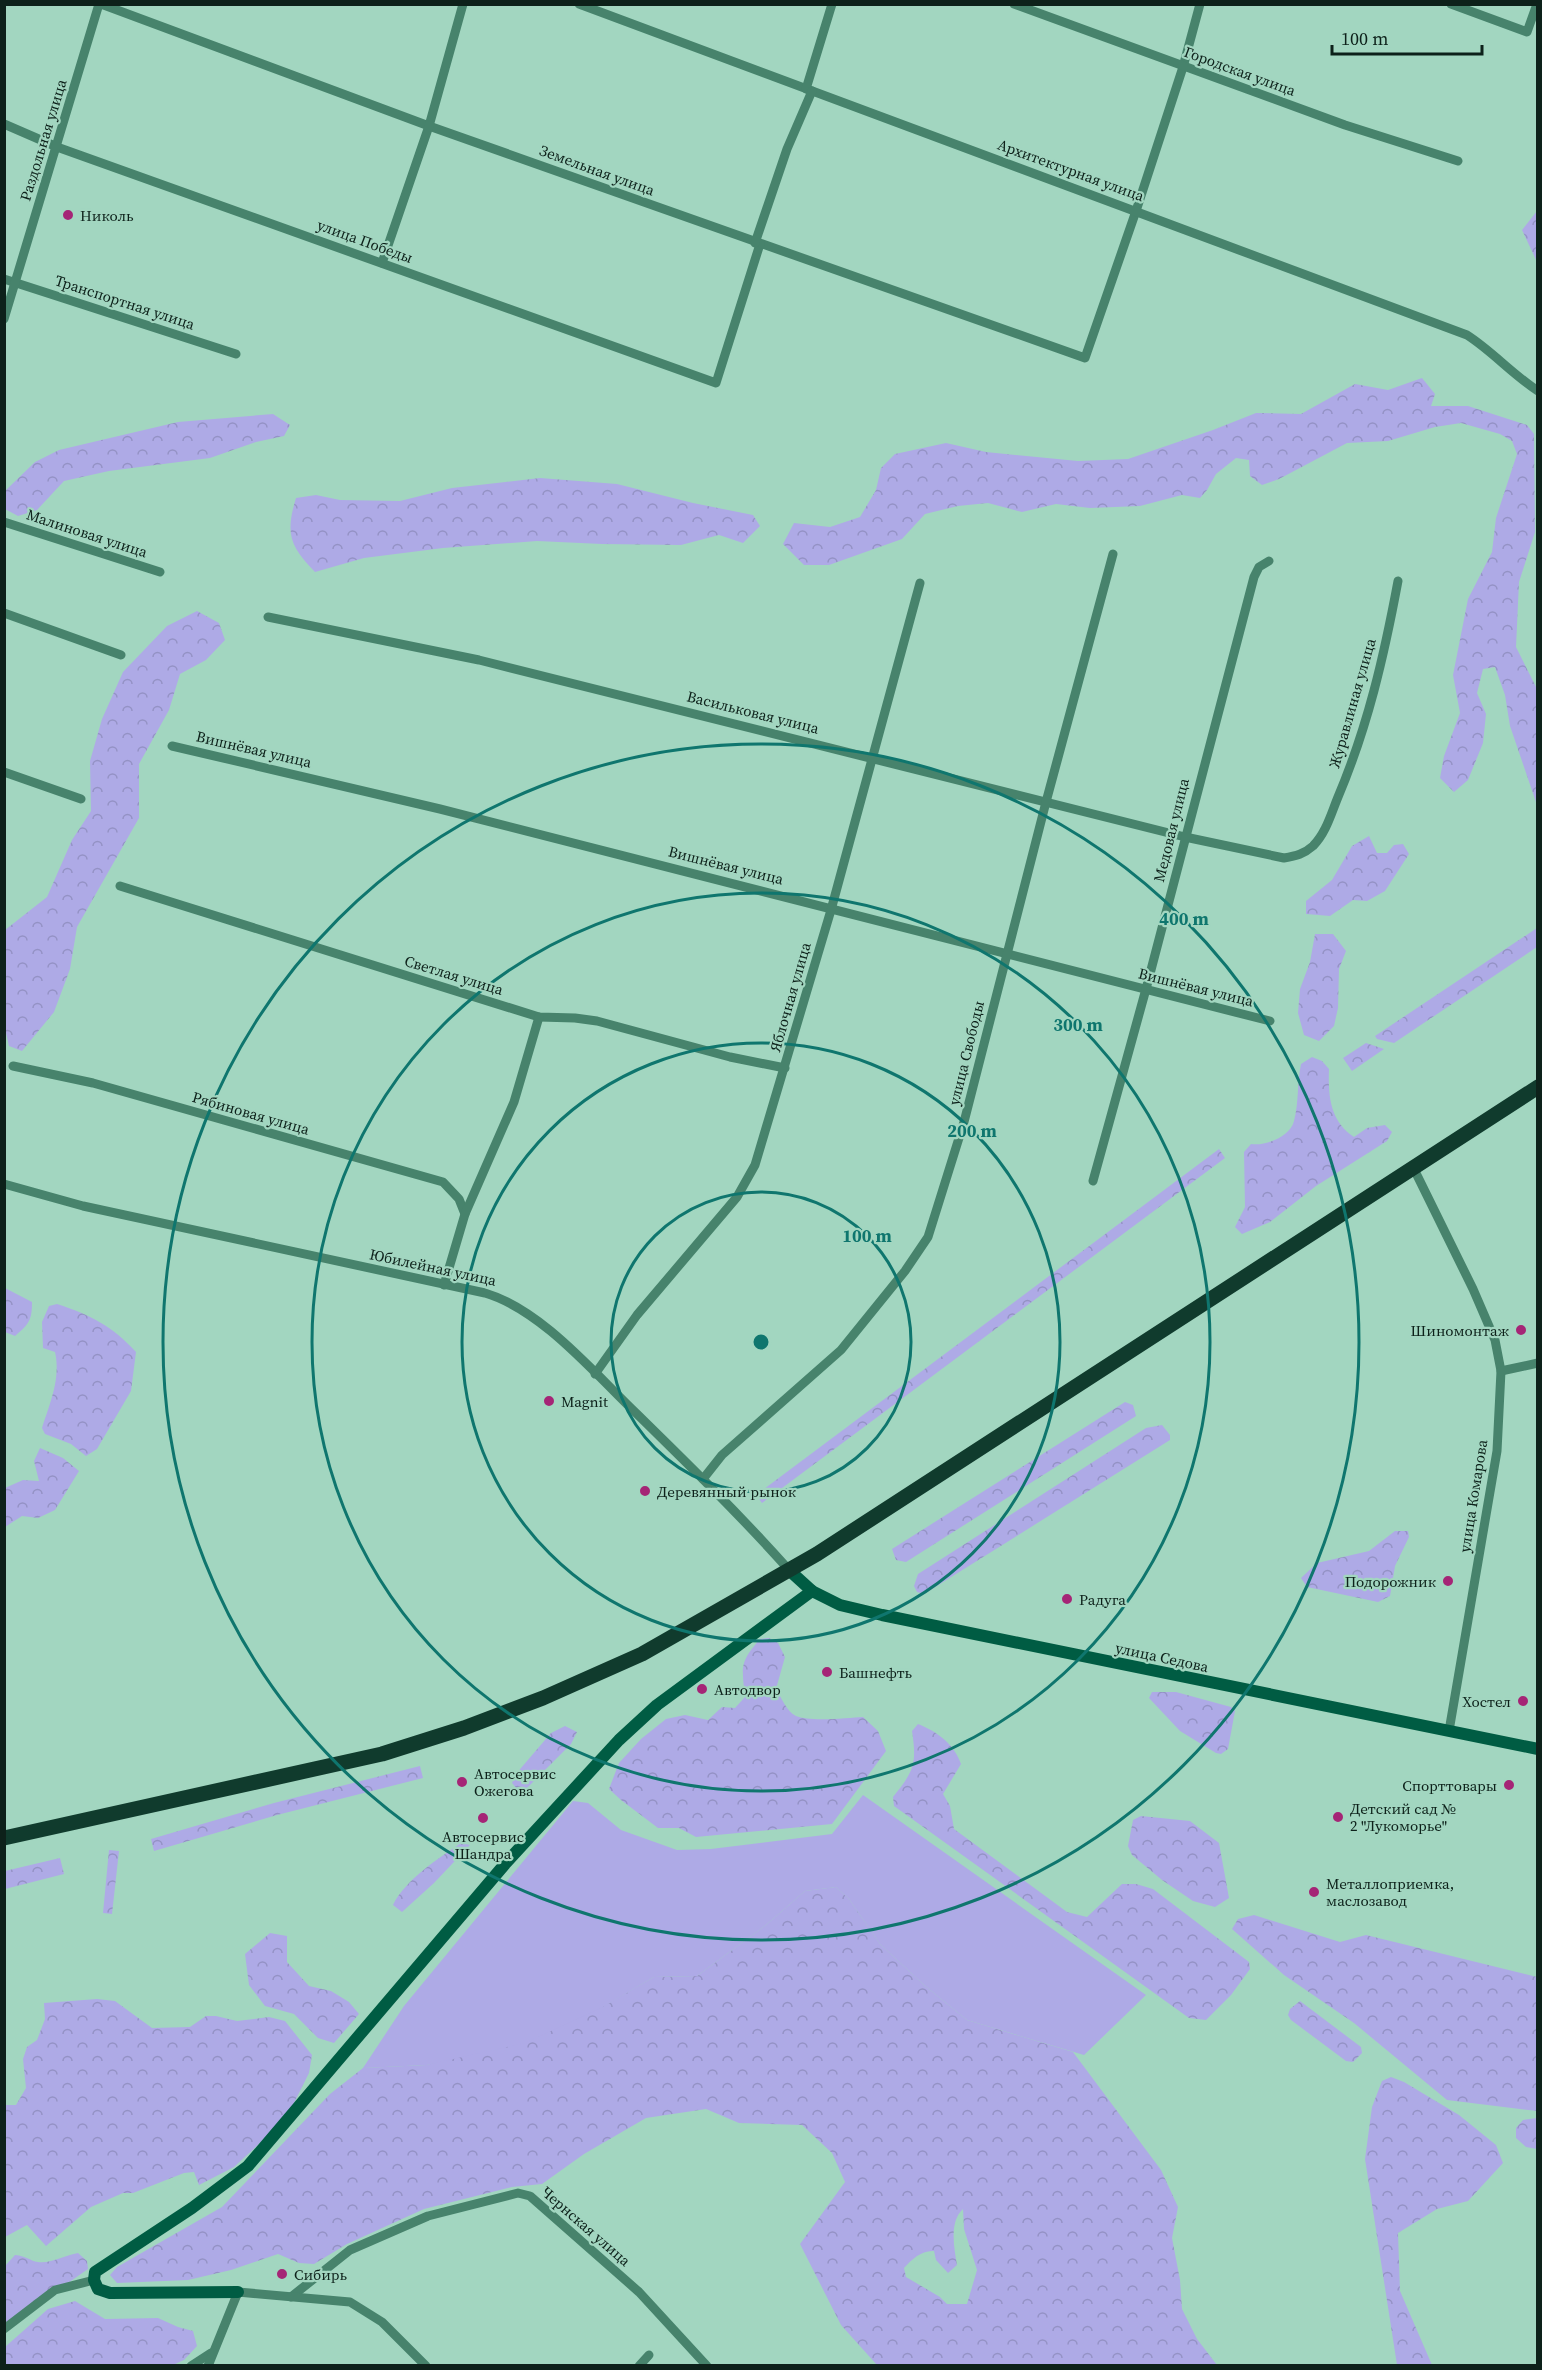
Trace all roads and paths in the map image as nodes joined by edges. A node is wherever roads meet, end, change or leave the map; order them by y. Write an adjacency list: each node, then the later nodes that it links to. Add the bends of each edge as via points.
1 (100, 4): 12 (street, Земельная улица); 13 (street, Раздольная улица)
2 (463, 4): 12 (street)
3 (579, 4): 10 (street, Архитектурная улица)
4 (832, 4): 10 (street)
5 (1014, 4): 9 (street, Городская улица)
6 (1200, 4): 9 (street)
7 (1451, 4): 8 (street, via 1527,32)
8 (1537, 4)
9 (1183, 67): 14 (street, Городская улица); 15 (street)
10 (809, 90): 15 (street, Архитектурная улица); 16 (street)
11 (4, 124): 13 (street, улица Победы)
12 (429, 126): 16 (street, Земельная улица); 17 (street)
13 (57, 147): 17 (street, улица Победы); 19 (street, Раздольная улица)
14 (1458, 161)
15 (1136, 211): 16 (street, Земельная улица, via 1085,358); 22 (street, Архитектурная улица, via 1467,335)
16 (758, 243): 17 (street, улица Победы, via 716,383)
17 (382, 263)
18 (4, 279): 19 (street, Транспортная улица)
19 (15, 282): 20 (street, Раздольная улица); 21 (street, Транспортная улица)
20 (4, 319)
21 (236, 354)
22 (1538, 391)
23 (4, 522): 26 (street, Малиновая улица)
24 (1113, 554): 36 (street, улица Свободы)
25 (1269, 561): 37 (street, Медовая улица, via 1259,567 1254,577)
26 (160, 572)
27 (1398, 581): 38 (street, Журавлиная улица, via 1382,664 1354,759 1324,832 1300,856 1284,858)
28 (921, 583): 33 (street, Яблочная улица)
29 (4, 613): 31 (street)
30 (268, 617): 33 (street, Васильковая улица, via 479,660)
31 (121, 655)
32 (172, 746): 40 (street, Вишнёвая улица, via 440,809)
33 (872, 757): 36 (street, Васильковая улица); 40 (street, Яблочная улица)
34 (4, 772): 35 (street)
35 (81, 799)
36 (1046, 802): 37 (street, Васильковая улица); 41 (street, улица Свободы)
37 (1185, 837): 38 (street, Васильковая улица); 42 (street, Медовая улица)
38 (1229, 847)
39 (120, 886): 43 (street, Светлая улица)
40 (831, 910): 41 (street, Вишнёвая улица); 46 (street, Яблочная улица)
41 (1006, 955): 42 (street, Вишнёвая улица); 56 (street, улица Свободы, via 964,1122 928,1237 841,1350 722,1455)
42 (1146, 989): 44 (street, Вишнёвая улица); 49 (street, Медовая улица)
43 (538, 1017): 46 (street, Светлая улица, via 597,1021); 51 (street, via 514,1102)
44 (1270, 1021)
45 (13, 1066): 51 (street, Рябиновая улица, via 93,1083 443,1182 459,1199)
46 (785, 1068): 55 (street, Яблочная улица, via 755,1165 737,1197 637,1315)
47 (1538, 1086): 48 (main road)
48 (1413, 1167): 54 (street, улица Комарова, via 1473,1289 1494,1340); 57 (main road)
49 (1093, 1181)
50 (4, 1184): 52 (street, Юбилейная улица, via 83,1206)
51 (465, 1214): 52 (street)
52 (444, 1285): 55 (street, Юбилейная улица, via 485,1293 524,1310)
53 (1538, 1363): 54 (street)
54 (1501, 1371): 59 (street, улица Комарова, via 1497,1451)
55 (596, 1374): 56 (street, Юбилейная улица)
56 (703, 1479): 57 (street, Юбилейная улица)
57 (790, 1571): 58 (street, улица Седова); 61 (main road, via 642,1654 464,1728 382,1754)
58 (812, 1592): 59 (street, улица Седова, via 840,1605 882,1615); 62 (street, via 657,1705 619,1740 505,1863 248,2166 192,2208 102,2266 95,2272)
59 (1449, 1731): 60 (street, улица Седова)
60 (1538, 1749)
61 (4, 1838)
62 (94, 2280): 63 (street, via 98,2289 110,2293); 65 (street, via 55,2290)
63 (238, 2292): 64 (street); 66 (street)
64 (291, 2297): 70 (street, via 350,2302 382,2322); 72 (street, Чернская улица, via 350,2250 428,2216 518,2193 530,2196 639,2292)
65 (4, 2329)
66 (211, 2354): 68 (street); 69 (street)
67 (650, 2355): 71 (street)
68 (191, 2366)
69 (208, 2366)
70 (426, 2366)
71 (639, 2366)
72 (707, 2366)

